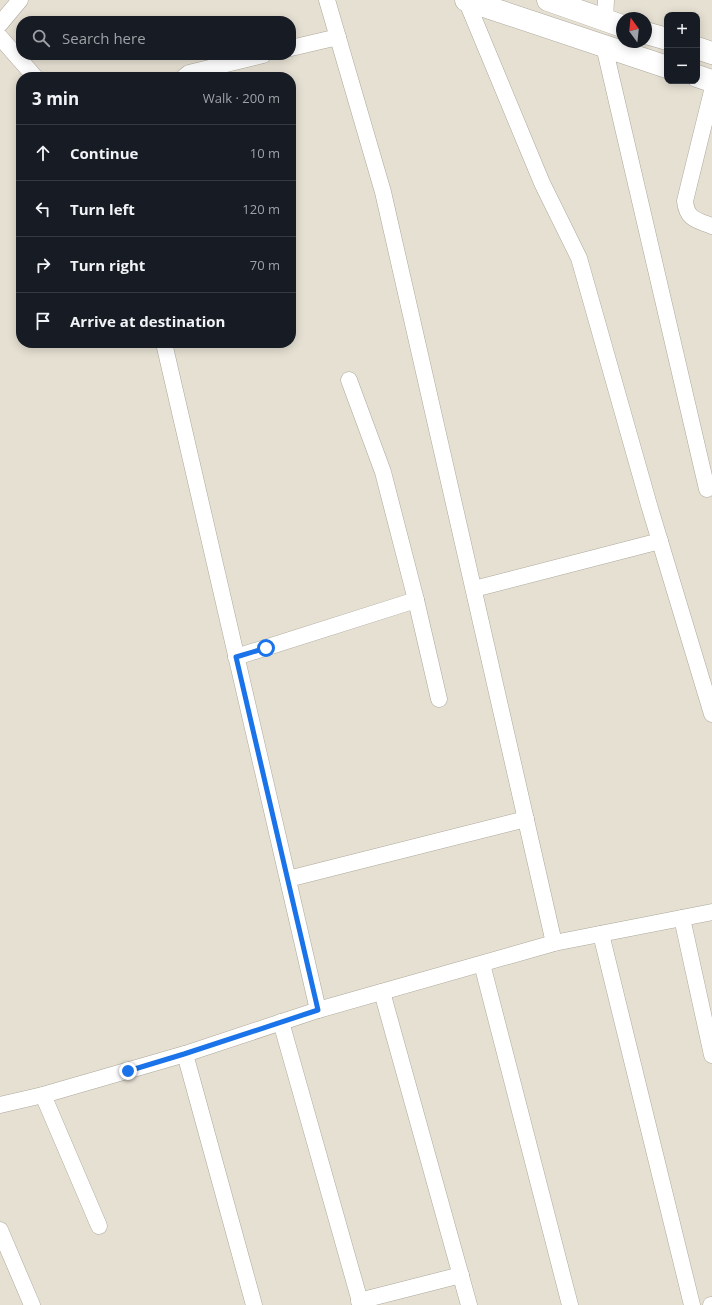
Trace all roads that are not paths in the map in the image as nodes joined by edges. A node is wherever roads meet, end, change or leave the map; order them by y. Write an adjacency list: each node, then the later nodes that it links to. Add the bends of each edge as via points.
1 (20, 0): 6 (street)
2 (327, 0): 9 (street)
3 (466, 0): 11 (main road); 28 (street, via 542,183 579,258)
4 (548, 0): 5 (main road)
5 (611, 16)
6 (0, 24)
7 (652, 35): 10 (main road)
8 (0, 37): 15 (street)
9 (338, 37): 12 (street); 29 (street, via 383,192)
10 (664, 38)
11 (604, 46): 18 (main road); 27 (street)
12 (296, 47)
13 (700, 49): 14 (main road)
14 (712, 53)
15 (16, 55)
16 (20, 60): 19 (street)
17 (242, 60): 20 (street)
18 (664, 66)
19 (31, 72)
20 (193, 72)
21 (700, 77): 22 (main road)
22 (712, 81)
23 (712, 91): 24 (street, via 684,201 685,209 691,218)
24 (712, 226)
25 (165, 348): 31 (street)
26 (349, 380): 30 (street, via 383,472)
27 (707, 489)
28 (660, 541): 29 (street); 33 (street)
29 (474, 589): 34 (street)
30 (416, 600): 31 (street); 32 (street)
31 (236, 657): 35 (street)
32 (439, 700)
33 (712, 714)
34 (526, 819): 35 (street); 39 (street)
35 (288, 879): 42 (street)
36 (712, 912): 37 (street)
37 (682, 918): 38 (street); 45 (street)
38 (601, 934): 39 (street); 56 (street)
39 (554, 943): 40 (street)
40 (482, 964): 41 (street); 55 (street)
41 (382, 992): 42 (street); 50 (street)
42 (318, 1010): 43 (street)
43 (281, 1022): 44 (street); 51 (street)
44 (184, 1054): 46 (street); 53 (street)
45 (712, 1055)
46 (43, 1095): 47 (street); 48 (street)
47 (0, 1105)
48 (99, 1226)
49 (2, 1241): 52 (street)
50 (461, 1275): 51 (street); 54 (street)
51 (360, 1303)
52 (32, 1305)
53 (254, 1305)
54 (469, 1305)
55 (570, 1305)
56 (692, 1305)

